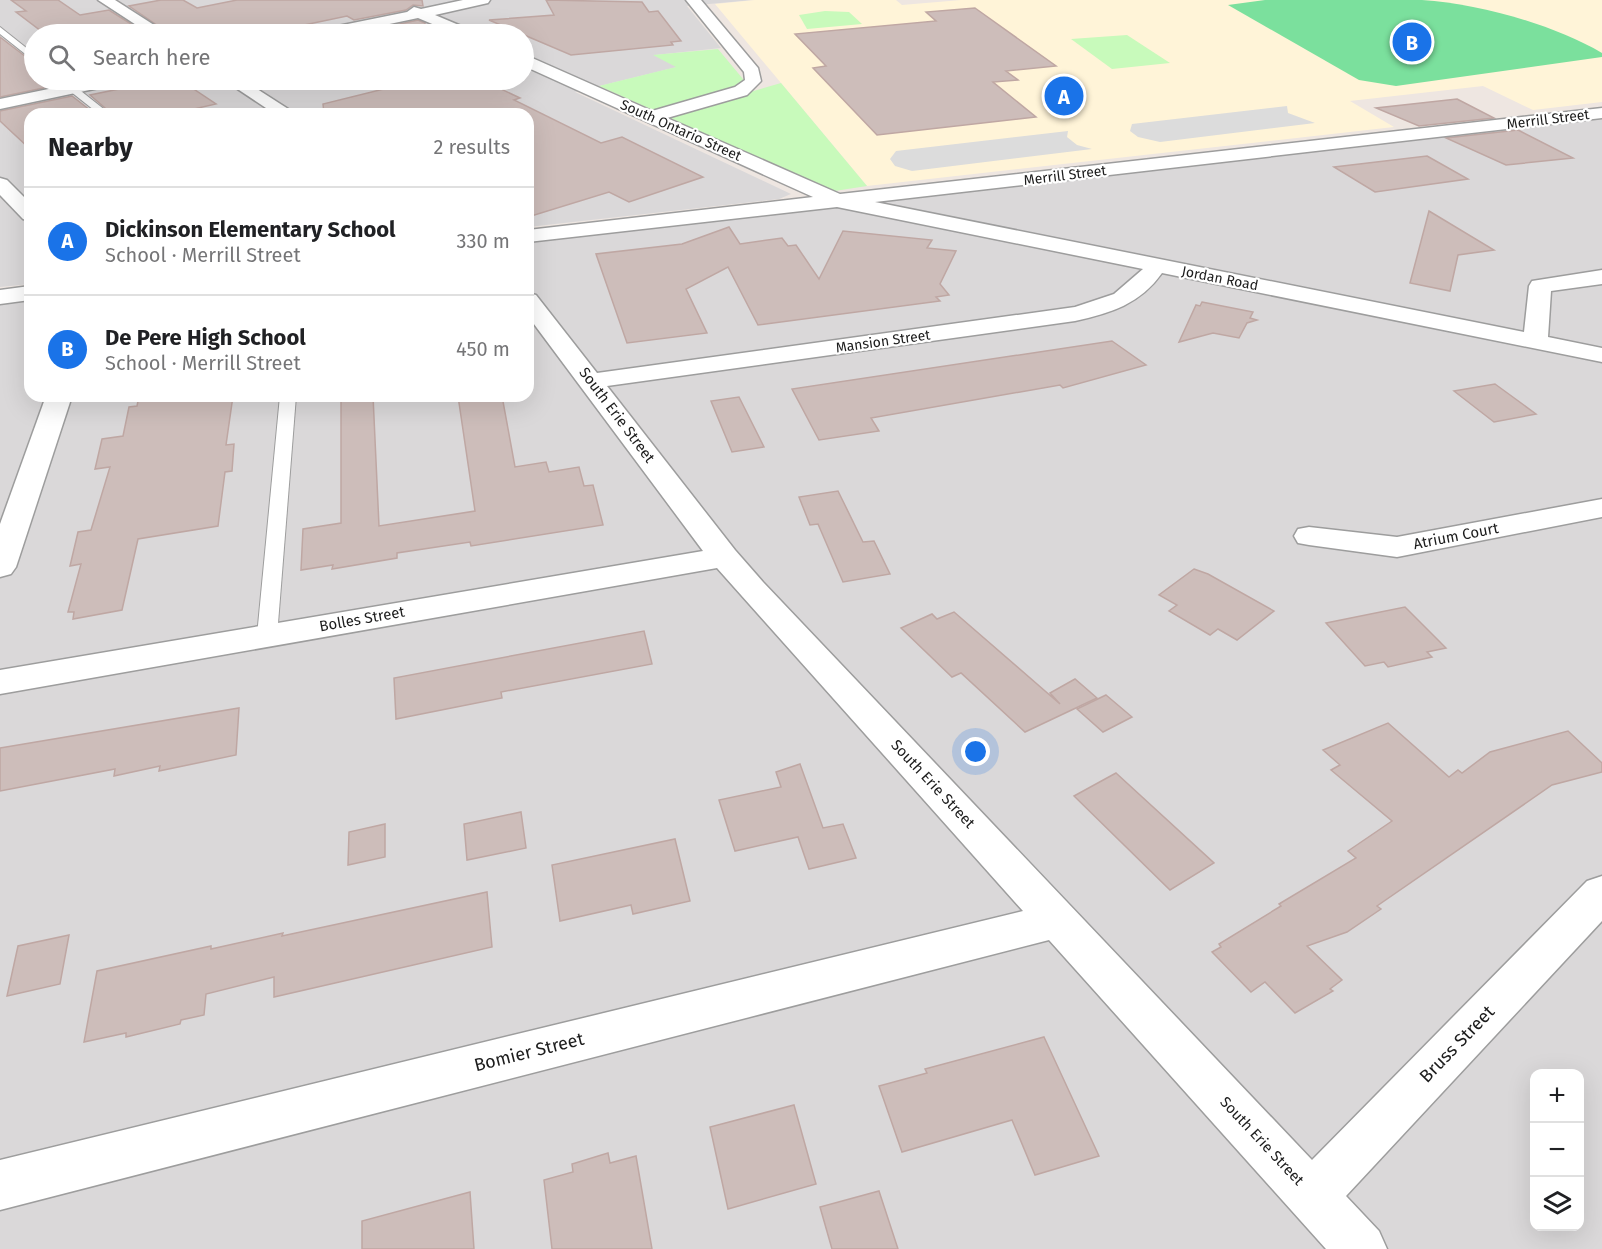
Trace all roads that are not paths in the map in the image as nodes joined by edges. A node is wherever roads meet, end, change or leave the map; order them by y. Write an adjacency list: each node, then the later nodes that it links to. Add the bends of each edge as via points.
1 (105, 0): 6 (street)
2 (483, 0): 5 (street)
3 (693, 0): 19 (street, via 752,71 753,81 741,91)
4 (400, 4): 5 (street)
5 (421, 14): 7 (street); 8 (street)
6 (144, 24)
7 (372, 24)
8 (444, 24)
9 (0, 30): 10 (lane)
10 (24, 50)
11 (534, 65): 19 (street, South Ontario Street)
12 (46, 90): 15 (street)
13 (74, 90): 16 (lane)
14 (248, 90): 17 (street)
15 (0, 104)
16 (97, 108)
17 (277, 108)
18 (1602, 113): 21 (street, Merrill Street)
19 (650, 117): 22 (street, South Ontario Street)
20 (0, 184): 23 (street)
21 (955, 187): 22 (street, Merrill Street); 24 (street)
22 (838, 201): 24 (street, Jordan Road); 25 (street, Merrill Street)
23 (24, 209)
24 (924, 219): 26 (street, Jordan Road)
25 (534, 235)
26 (1157, 266): 31 (street, Jordan Road); 33 (street, Mansion Street, via 1134,293 1101,308 1075,314)
27 (1602, 277): 31 (street, via 1540,286)
28 (24, 294): 29 (street)
29 (0, 297)
30 (534, 308): 33 (street, South Erie Street)
31 (1535, 342): 32 (street, Jordan Road)
32 (1602, 356)
33 (591, 381): 38 (street, South Erie Street)
34 (57, 402): 39 (street)
35 (287, 402): 40 (lane)
36 (1602, 508): 37 (street, Atrium Court, via 1397,547)
37 (1309, 536)
38 (724, 556): 40 (street, Bolles Street); 43 (street, South Erie Street)
39 (0, 567)
40 (267, 636): 41 (street, Bolles Street)
41 (0, 682)
42 (1602, 892): 45 (street, Bruss Street)
43 (1059, 920): 44 (street, Bomier Street); 45 (street, South Erie Street)
44 (0, 1185)
45 (1312, 1196): 46 (street, South Erie Street)
46 (1361, 1249)

